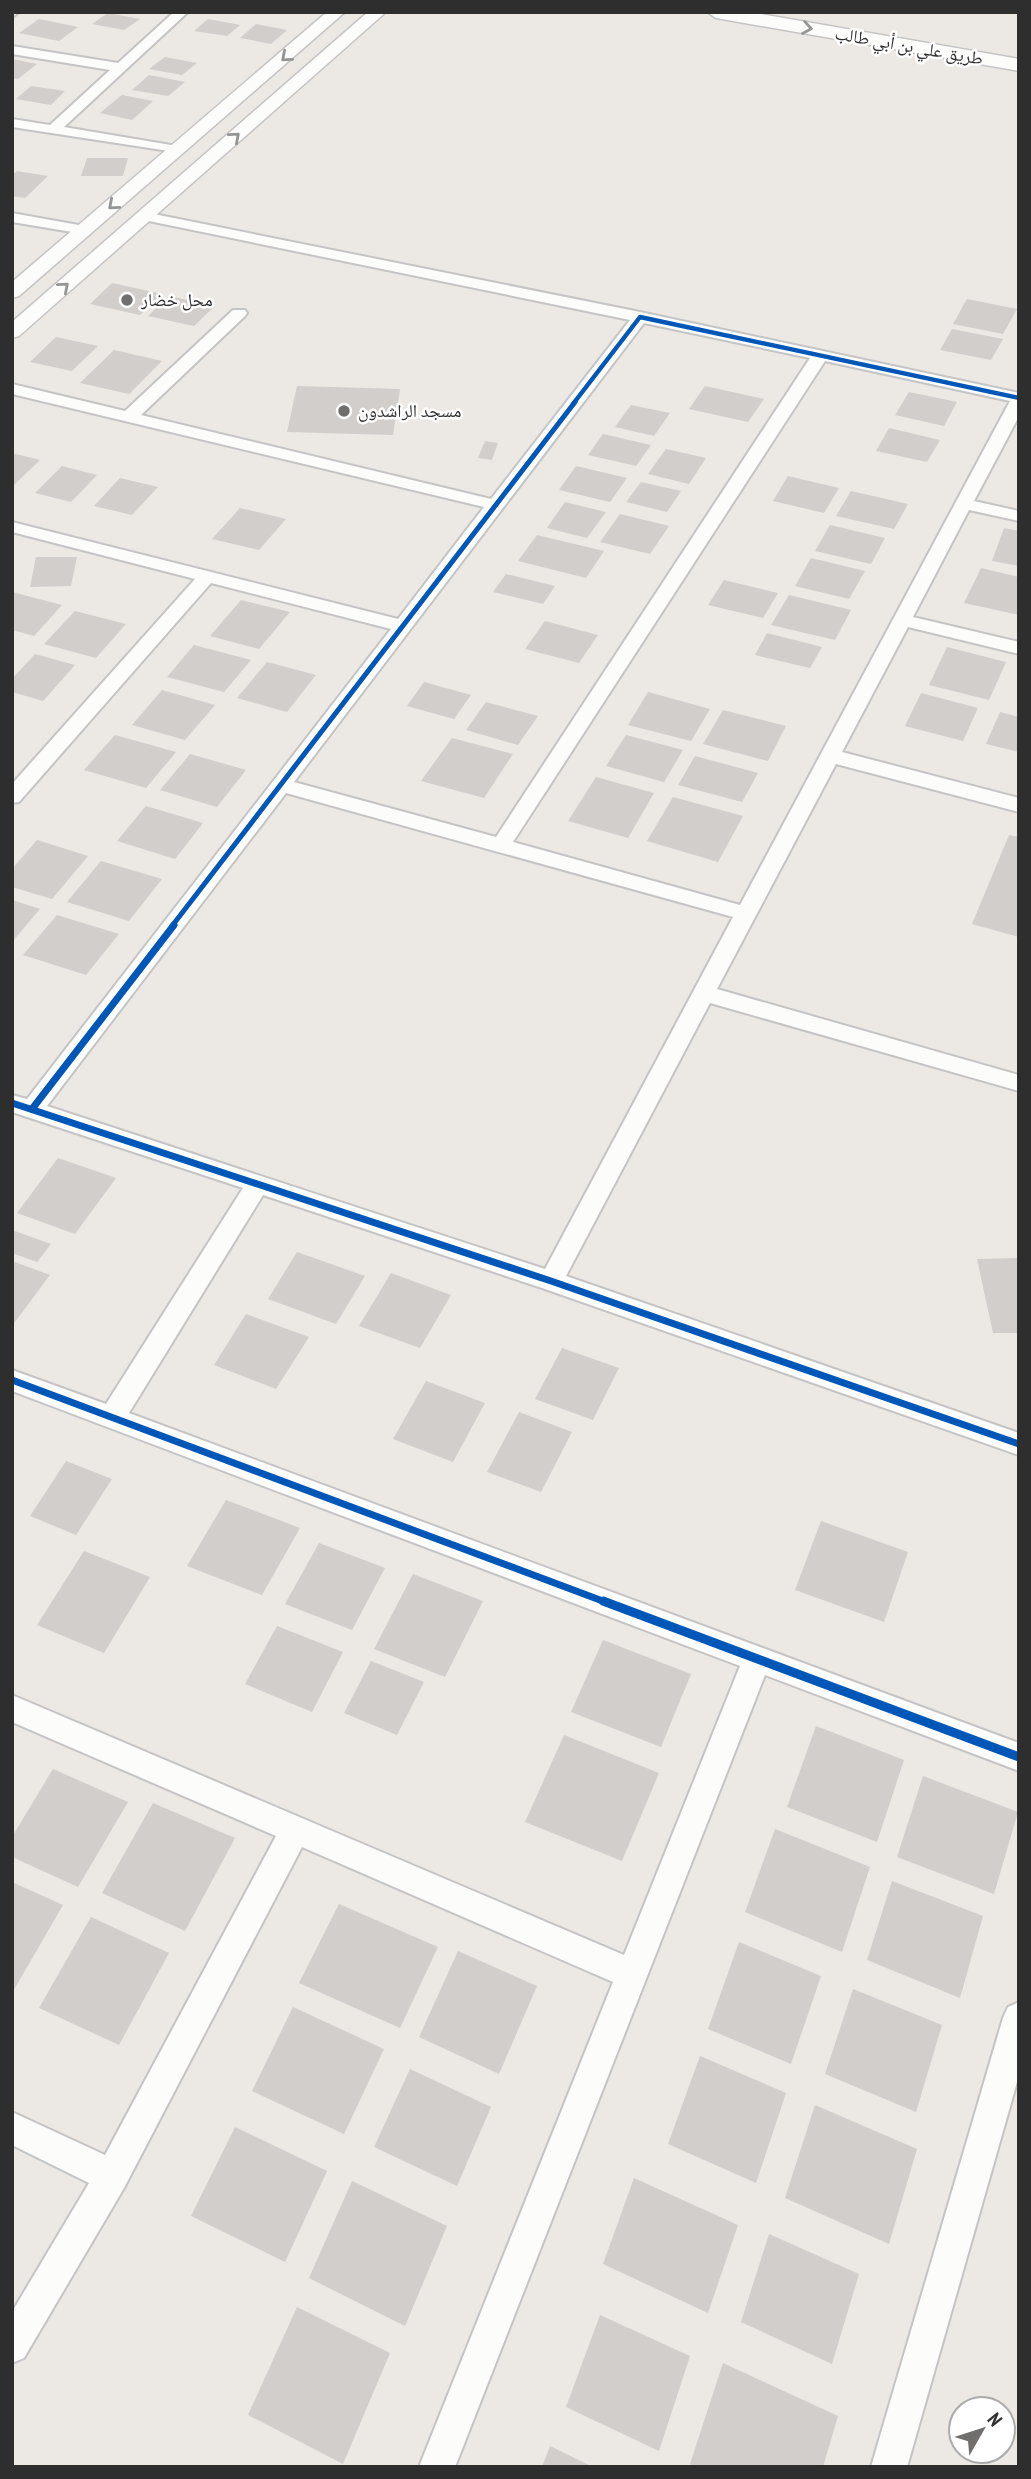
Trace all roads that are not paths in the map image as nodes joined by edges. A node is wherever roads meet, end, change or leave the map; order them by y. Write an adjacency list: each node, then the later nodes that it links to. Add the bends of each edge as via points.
1 (182, 12): 9 (street)
2 (337, 12): 12 (street, one-way to 12)
3 (378, 12): 13 (street, one-way to 3)
4 (716, 12): 8 (main road, طريق علي بن أبي طالب, one-way to 8)
5 (816, 12): 6 (main road, طريق علي بن أبي طالب)
6 (1019, 47)
7 (12, 50): 9 (street)
8 (1019, 65)
9 (121, 68): 11 (street)
10 (12, 123): 11 (street)
11 (53, 130): 12 (street)
12 (177, 150): 15 (street, one-way to 15)
13 (144, 216): 18 (street); 19 (street, one-way to 13)
14 (12, 217): 15 (street)
15 (84, 230): 16 (street)
16 (12, 292)
17 (239, 313): 23 (street)
18 (640, 317): 20 (street); 25 (street)
19 (12, 331)
20 (820, 356): 22 (street); 36 (street)
21 (12, 389): 23 (street)
22 (1019, 399): 24 (street)
23 (129, 417): 25 (street)
24 (965, 503): 26 (street); 29 (street)
25 (496, 505): 30 (street)
26 (1019, 516)
27 (13, 528): 28 (street)
28 (207, 576): 30 (street); 34 (street)
29 (903, 620): 31 (street); 32 (street)
30 (403, 626): 33 (street)
31 (1019, 648)
32 (831, 756): 35 (street); 37 (street)
33 (282, 785): 36 (street); 40 (street)
34 (12, 797)
35 (1019, 805)
36 (502, 845): 37 (street)
37 (747, 914): 38 (street)
38 (705, 993): 39 (street); 42 (street)
39 (1019, 1083)
40 (22, 1106): 41 (street)
41 (258, 1184): 42 (street); 44 (street)
42 (551, 1281): 45 (street)
43 (12, 1380): 44 (street)
44 (112, 1417): 46 (street)
45 (1019, 1444)
46 (757, 1659): 48 (street); 50 (street)
47 (12, 1708): 49 (street)
48 (1019, 1757)
49 (296, 1829): 50 (street); 53 (street)
50 (632, 1974): 55 (street)
51 (1019, 2018): 56 (street)
52 (12, 2128): 53 (street)
53 (111, 2176): 54 (street)
54 (12, 2346)
55 (437, 2467)
56 (889, 2467)

